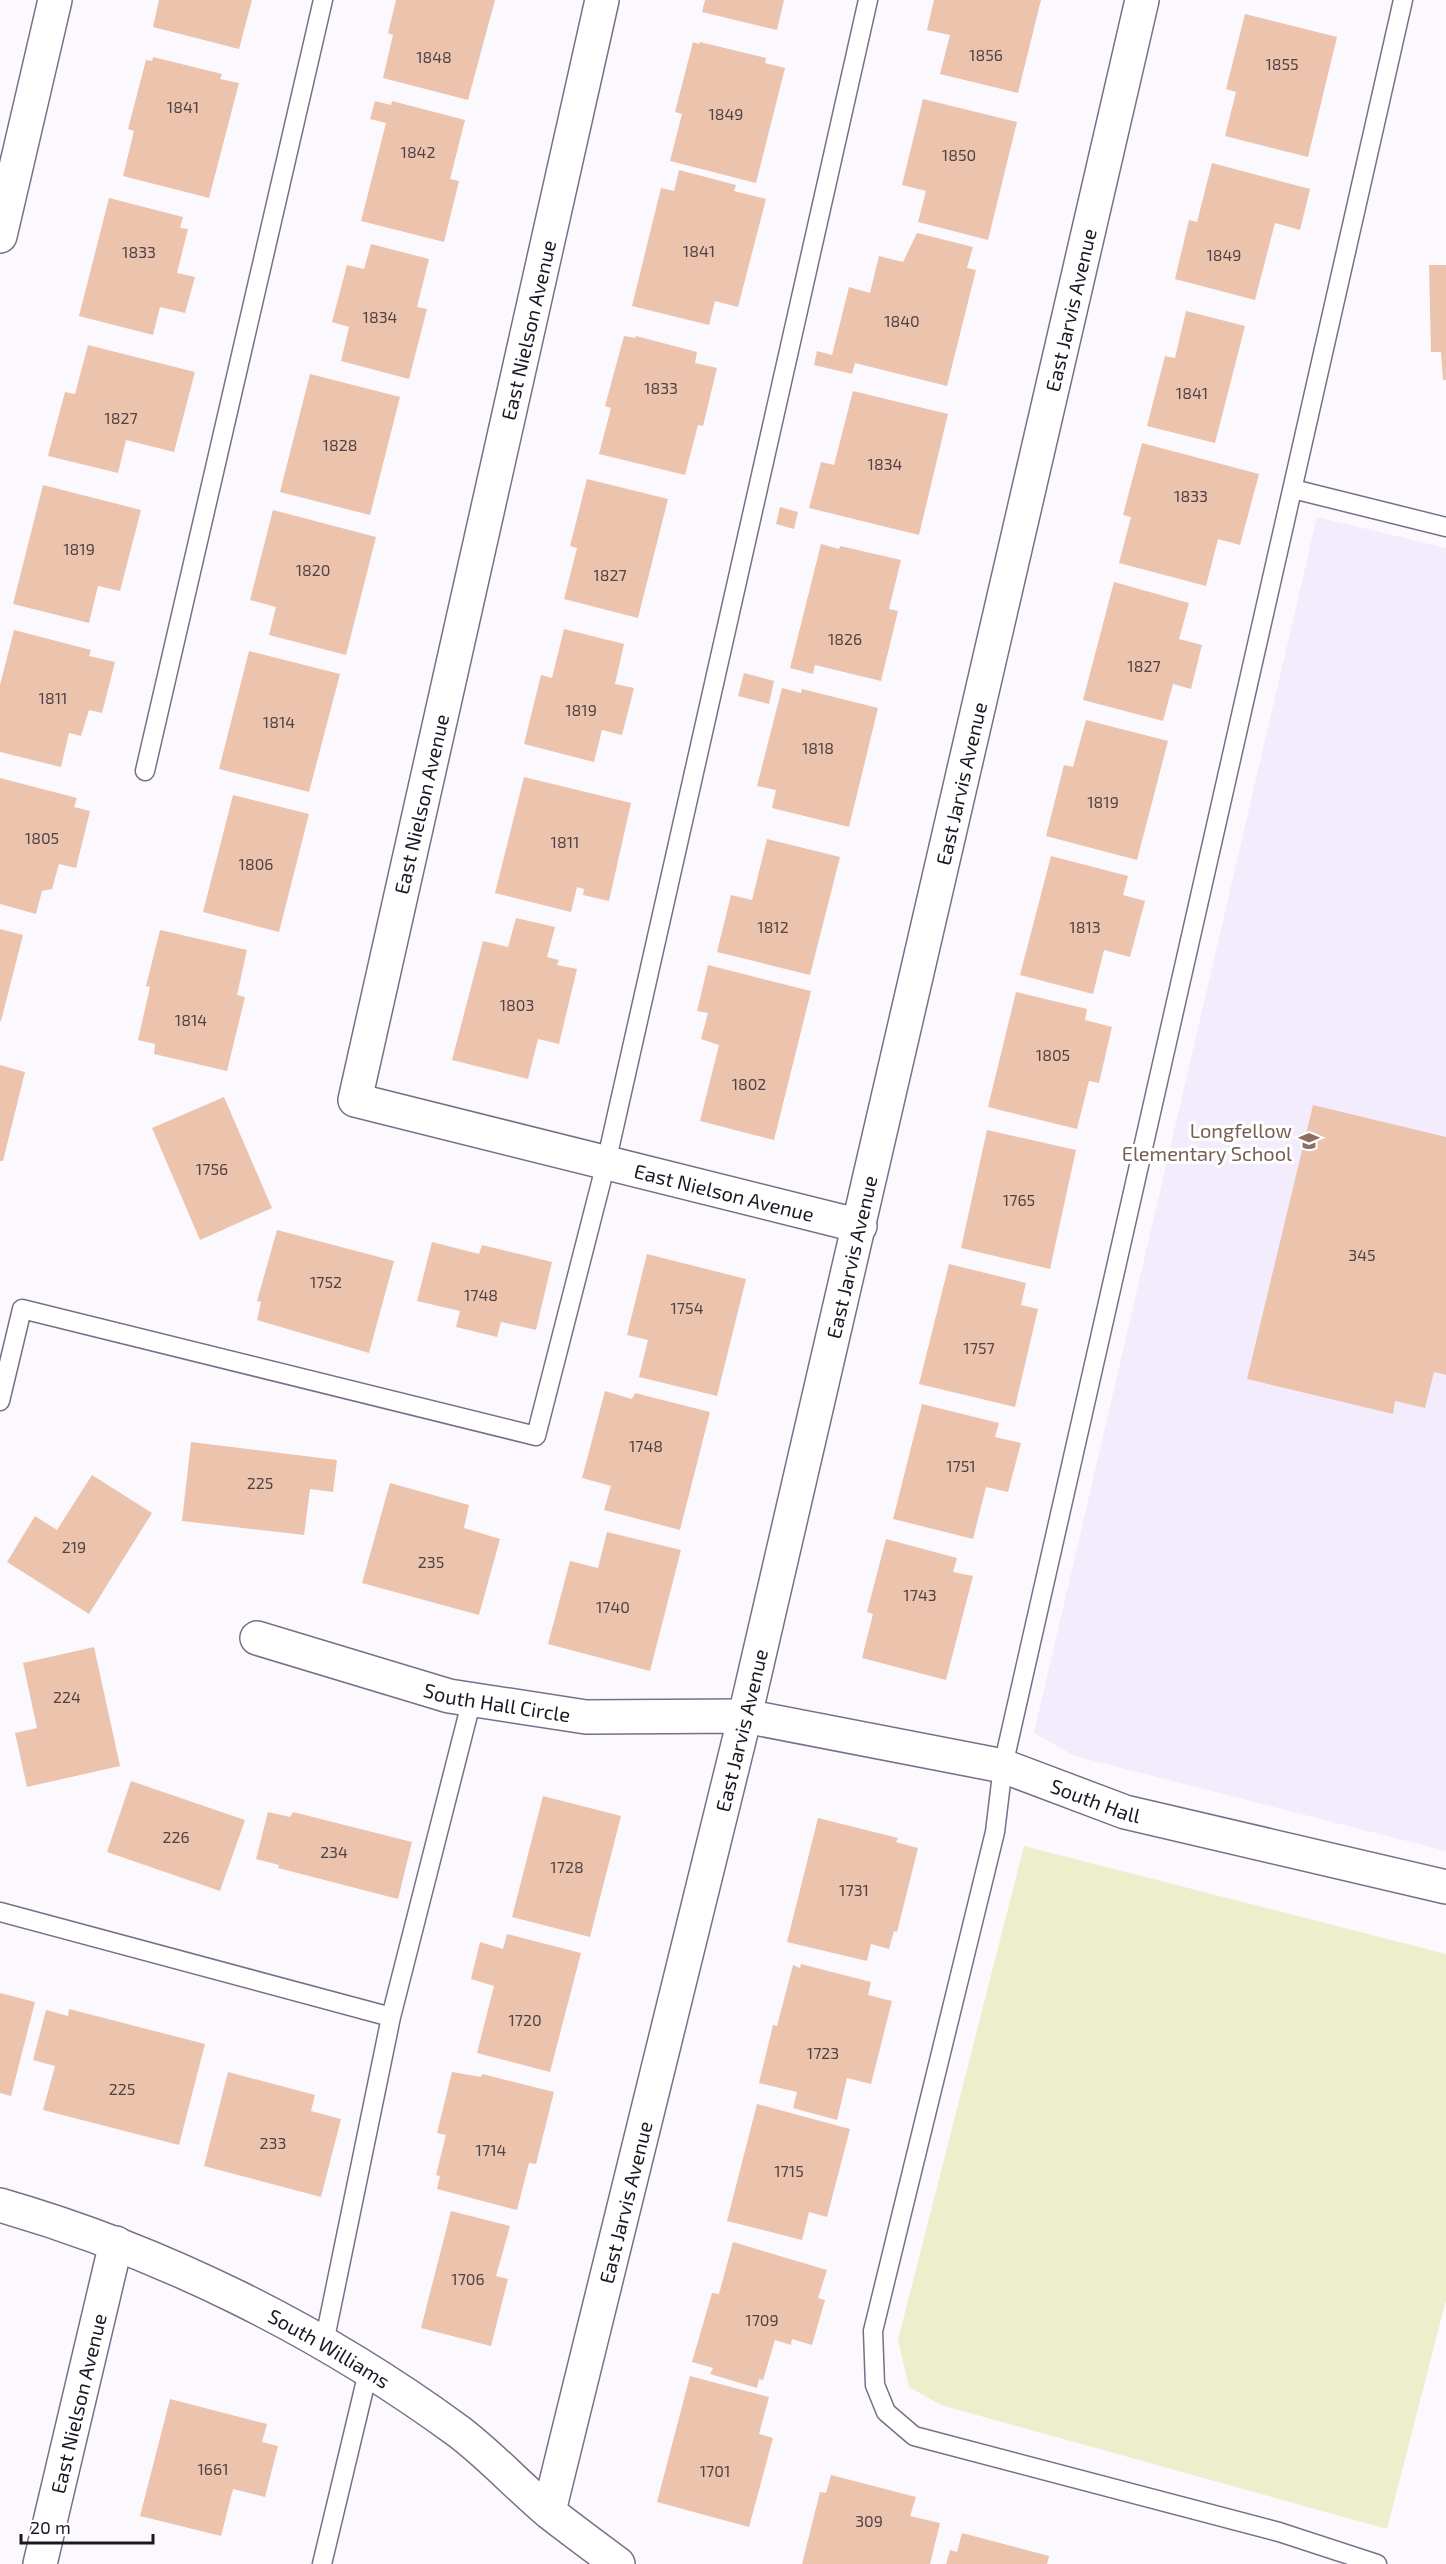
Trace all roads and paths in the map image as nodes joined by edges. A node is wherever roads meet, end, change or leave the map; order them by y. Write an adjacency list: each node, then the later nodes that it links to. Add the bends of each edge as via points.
1 (55, 0): 7 (street)
2 (323, 0): 10 (lane)
3 (602, 0): 11 (street, East Nielson Avenue, via 355,1100)
4 (868, 0): 11 (lane)
5 (1142, 0): 12 (street, East Jarvis Avenue)
6 (1403, 0): 8 (lane)
7 (0, 236)
8 (1293, 489): 9 (lane); 17 (lane)
9 (1446, 527)
10 (145, 771)
11 (606, 1162): 12 (street, East Nielson Avenue); 13 (lane, via 536,1436 22,1309)
12 (860, 1226): 16 (street, East Jarvis Avenue)
13 (0, 1401)
14 (257, 1638): 15 (street, South Hall Circle, via 449,1696)
15 (472, 1699): 16 (street, South Hall Circle, via 586,1717); 20 (lane)
16 (745, 1716): 17 (street, South Hall); 25 (street, East Jarvis Avenue)
17 (1003, 1766): 18 (street, South Hall, via 1125,1812); 29 (lane, via 996,1832 873,2331 875,2385 886,2412 914,2436 1279,2532)
18 (1446, 1887)
19 (0, 1912): 20 (lane)
20 (392, 2017): 23 (lane)
21 (0, 2205): 22 (street, South Williams)
22 (116, 2243): 23 (street, South Williams); 26 (street, East Nielson Avenue)
23 (324, 2343): 24 (street, South Williams)
24 (368, 2372): 25 (street, South Williams, via 459,2431); 27 (lane)
25 (549, 2511): 28 (street, South Williams)
26 (40, 2564)
27 (322, 2564)
28 (618, 2564)
29 (1377, 2564)

